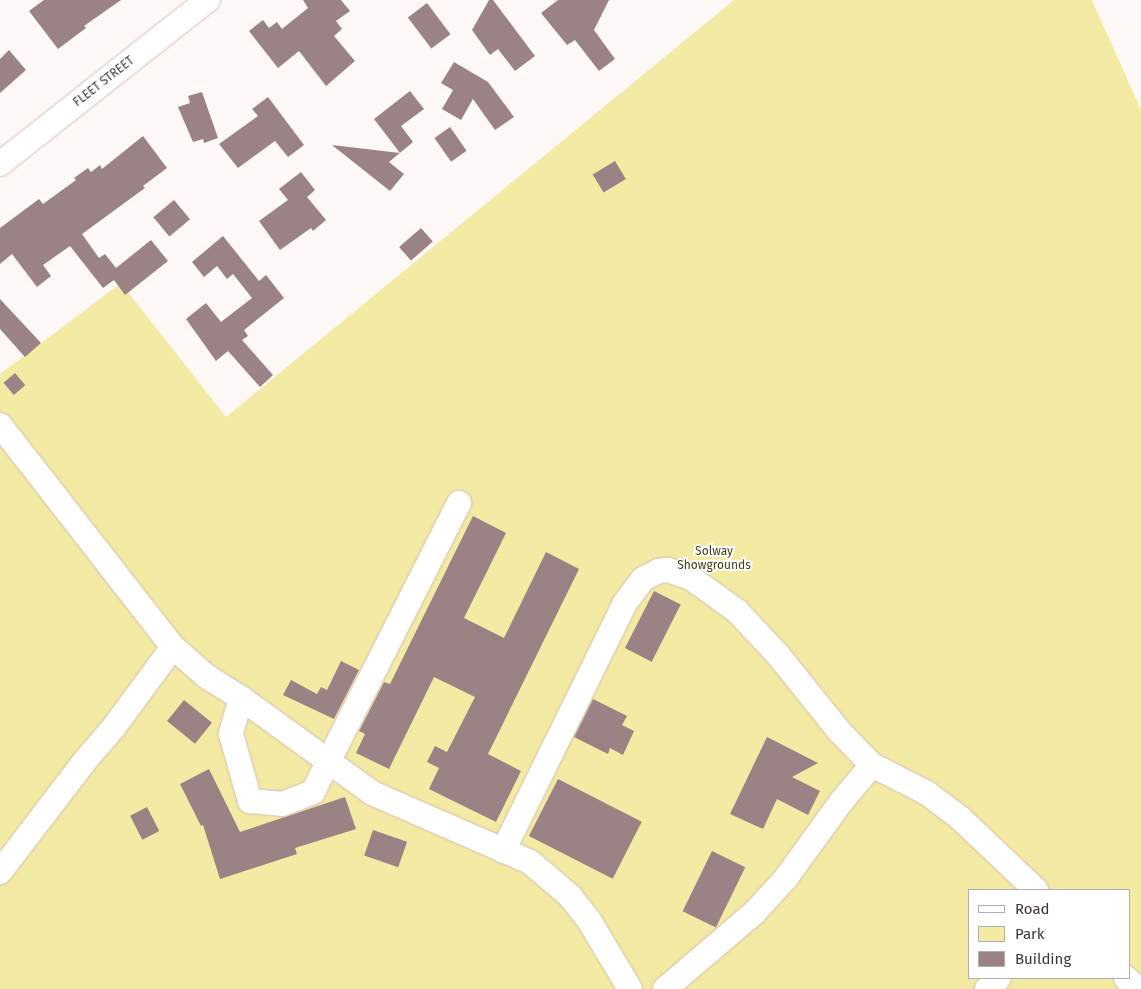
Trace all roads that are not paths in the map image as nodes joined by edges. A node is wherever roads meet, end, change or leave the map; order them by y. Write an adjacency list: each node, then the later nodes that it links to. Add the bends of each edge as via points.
1 (196, 4): 2 (street, FLEET STREET)
2 (0, 164)
3 (0, 425): 5 (street)
4 (459, 503): 7 (street)
5 (173, 646): 6 (street, via 206,676); 10 (street)
6 (241, 698): 7 (street); 7 (street, via 231,734 250,801 282,804 313,792)
7 (328, 762): 9 (street, via 372,793)
8 (872, 765): 9 (street, via 839,732 779,656 737,611 684,574 659,571 643,579 625,603); 11 (street, via 927,793 954,813); 15 (street, via 786,878 755,912)
9 (503, 850): 14 (street, via 530,862 570,896 590,922)
10 (0, 872)
11 (1035, 889)
12 (998, 979): 16 (street)
13 (1127, 979): 17 (street)
14 (630, 989)
15 (665, 989)
16 (987, 989)
17 (1138, 989)

